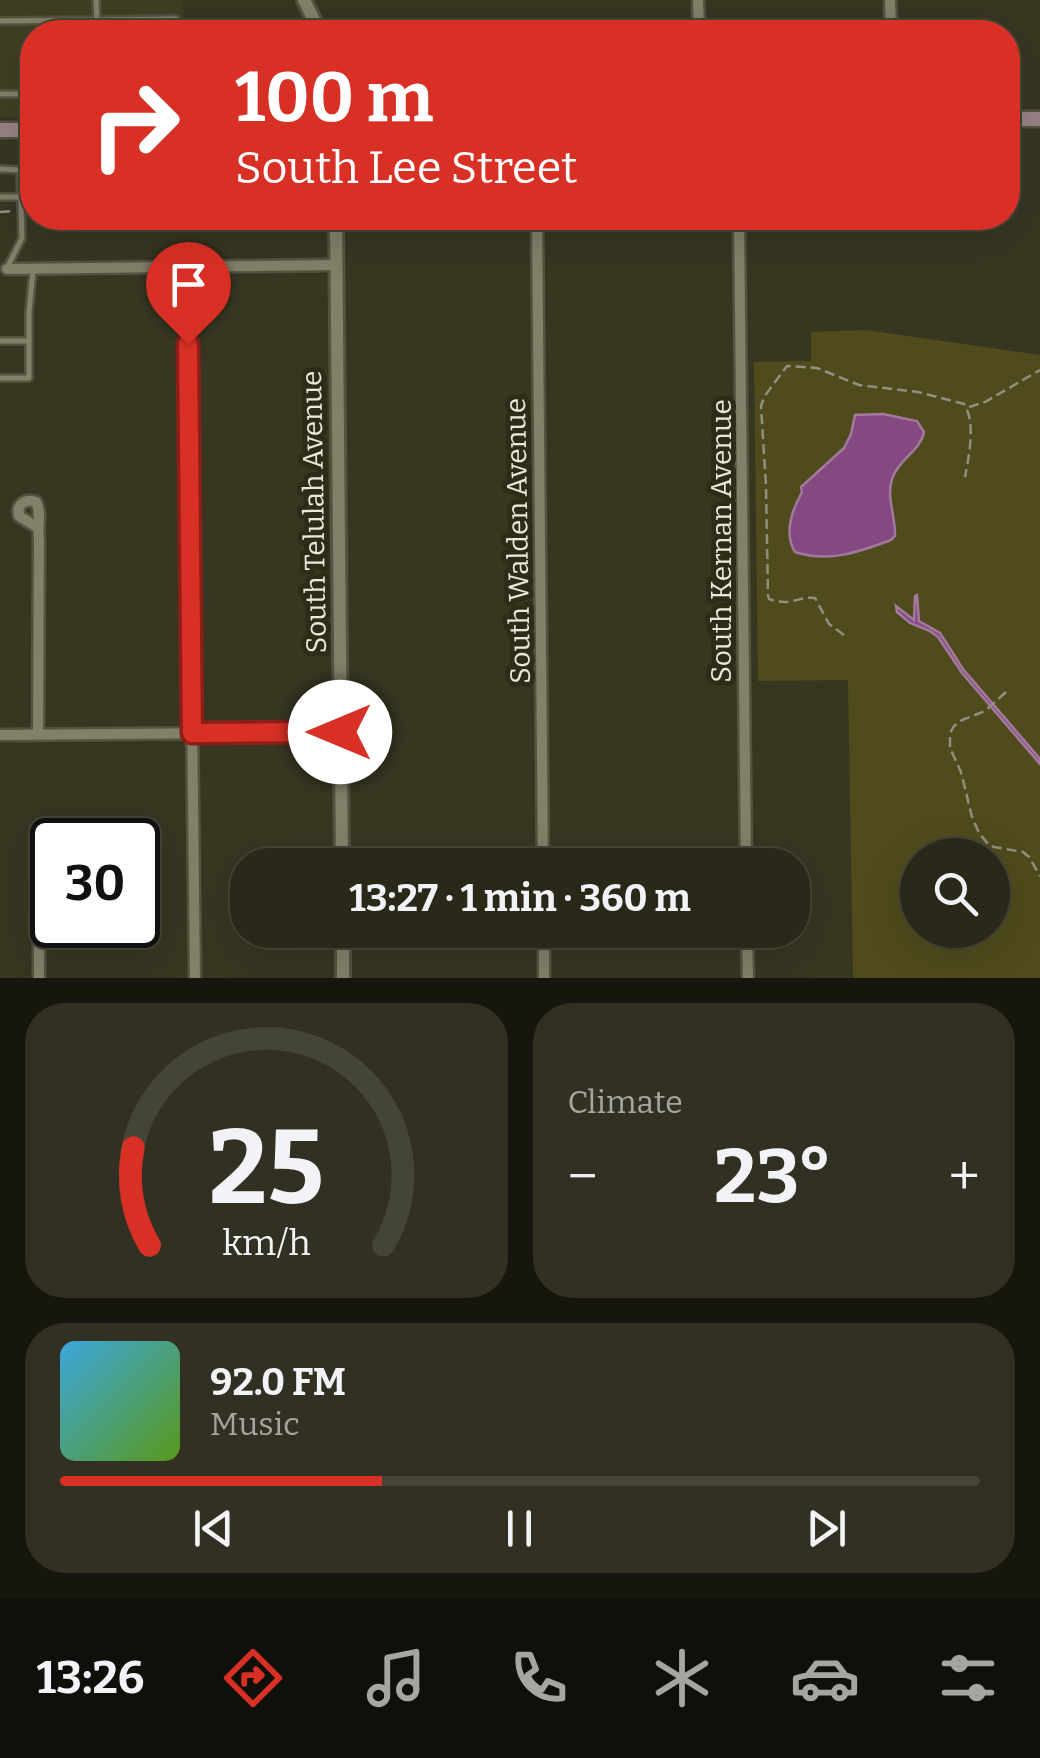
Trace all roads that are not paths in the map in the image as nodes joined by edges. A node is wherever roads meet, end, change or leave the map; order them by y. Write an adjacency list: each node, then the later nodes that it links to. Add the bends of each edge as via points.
1 (96, 0): 2 (lane)
2 (97, 20): 3 (lane)
3 (176, 20)
4 (22, 230): 11 (lane)
5 (336, 230): 8 (street, South Telulah Avenue)
6 (537, 230): 21 (street, South Walden Avenue)
7 (739, 230): 22 (street, South Kernan Avenue)
8 (336, 265): 9 (street); 16 (street, South Telulah Avenue)
9 (187, 267): 10 (street); 17 (street)
10 (33, 268): 11 (street); 12 (lane)
11 (6, 269)
12 (29, 340): 13 (lane); 14 (lane, via 28,378)
13 (0, 341)
14 (0, 378)
15 (37, 527): 18 (street)
16 (340, 732): 17 (street); 20 (street, South Telulah Avenue)
17 (192, 733): 18 (street); 28 (street)
18 (38, 734): 19 (street)
19 (0, 735)
20 (342, 848)
21 (543, 848)
22 (746, 848)
23 (40, 948): 27 (street)
24 (343, 948): 29 (street)
25 (544, 948): 30 (street)
26 (747, 948): 31 (street)
27 (40, 978)
28 (195, 978)
29 (344, 978)
30 (544, 978)
31 (748, 978)

